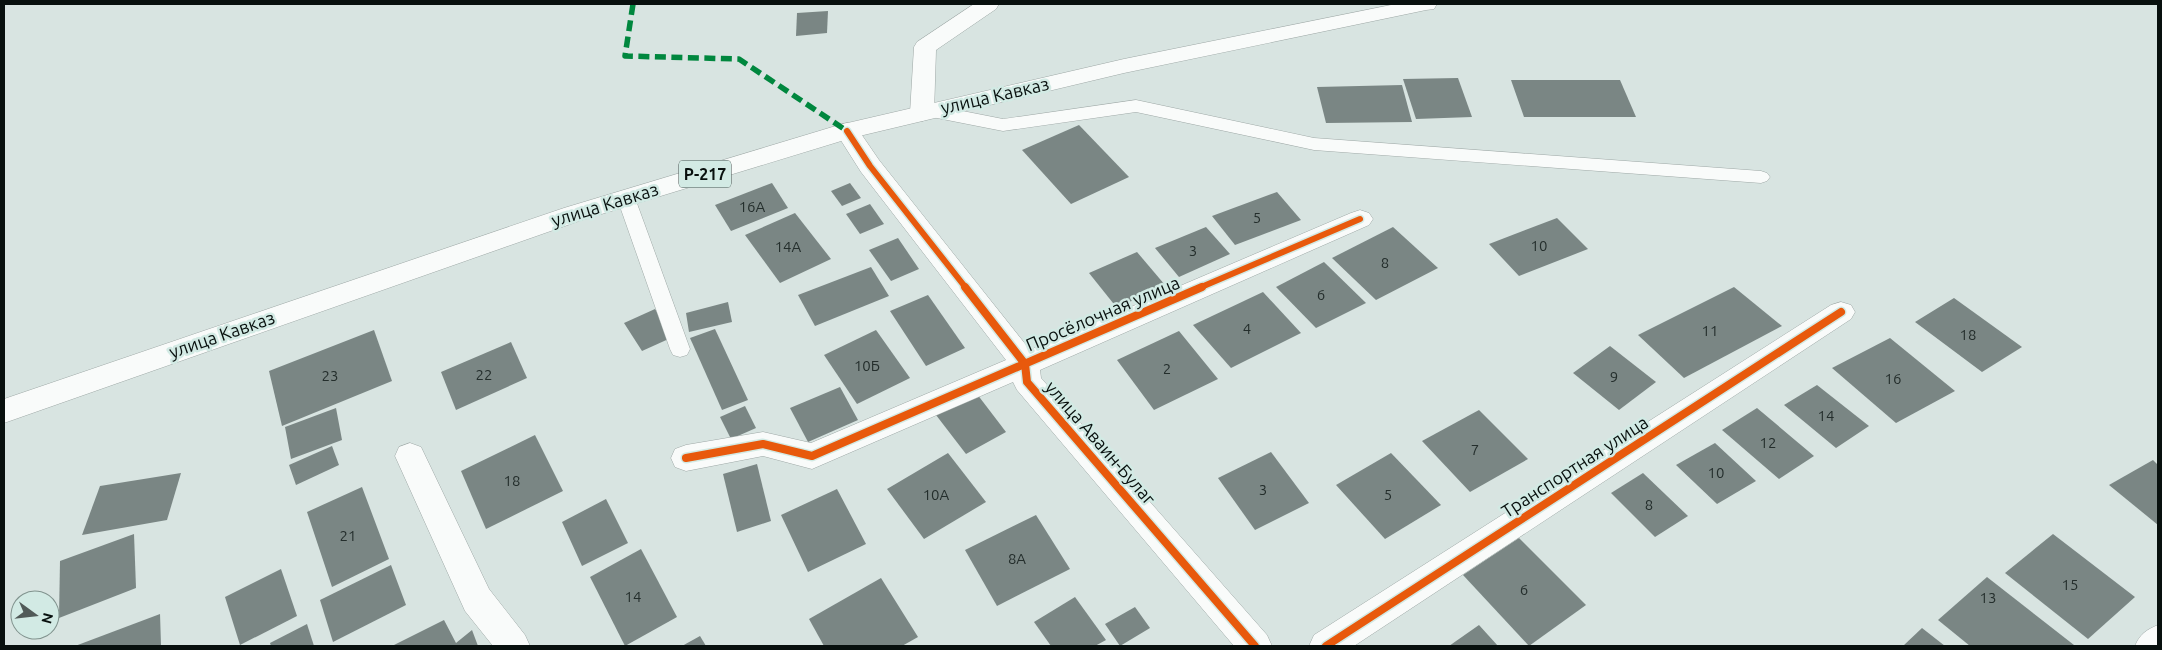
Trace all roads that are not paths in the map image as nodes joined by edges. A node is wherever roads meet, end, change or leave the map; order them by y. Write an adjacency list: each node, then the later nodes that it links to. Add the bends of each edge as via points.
1 (988, 4): 3 (main road, via 925,47)
2 (1426, 4): 3 (main road, улица Кавказ / Р-217, via 1124,66)
3 (927, 112): 4 (main road, улица Кавказ / Р-217); 5 (lane, via 1003,125 1136,106 1314,144)
4 (847, 131): 6 (main road, улица Кавказ / Р-217); 10 (main road, улица Аваин-Булаг, via 870,166)
5 (1761, 177)
6 (626, 198): 9 (lane); 11 (main road, улица Кавказ / Р-217)
7 (1360, 220): 10 (main road, Просёлочная улица)
8 (1841, 312): 17 (main road, Транспортная улица)
9 (680, 349)
10 (1025, 364): 13 (main road, Просёлочная улица, via 812,456 763,444); 16 (main road, улица Аваин-Булаг, via 1027,382)
11 (4, 411)
12 (410, 456): 15 (main road, via 477,600)
13 (686, 458)
14 (2158, 641): 18 (main road)
15 (513, 646)
16 (1255, 646)
17 (1326, 646)
18 (2152, 646)

